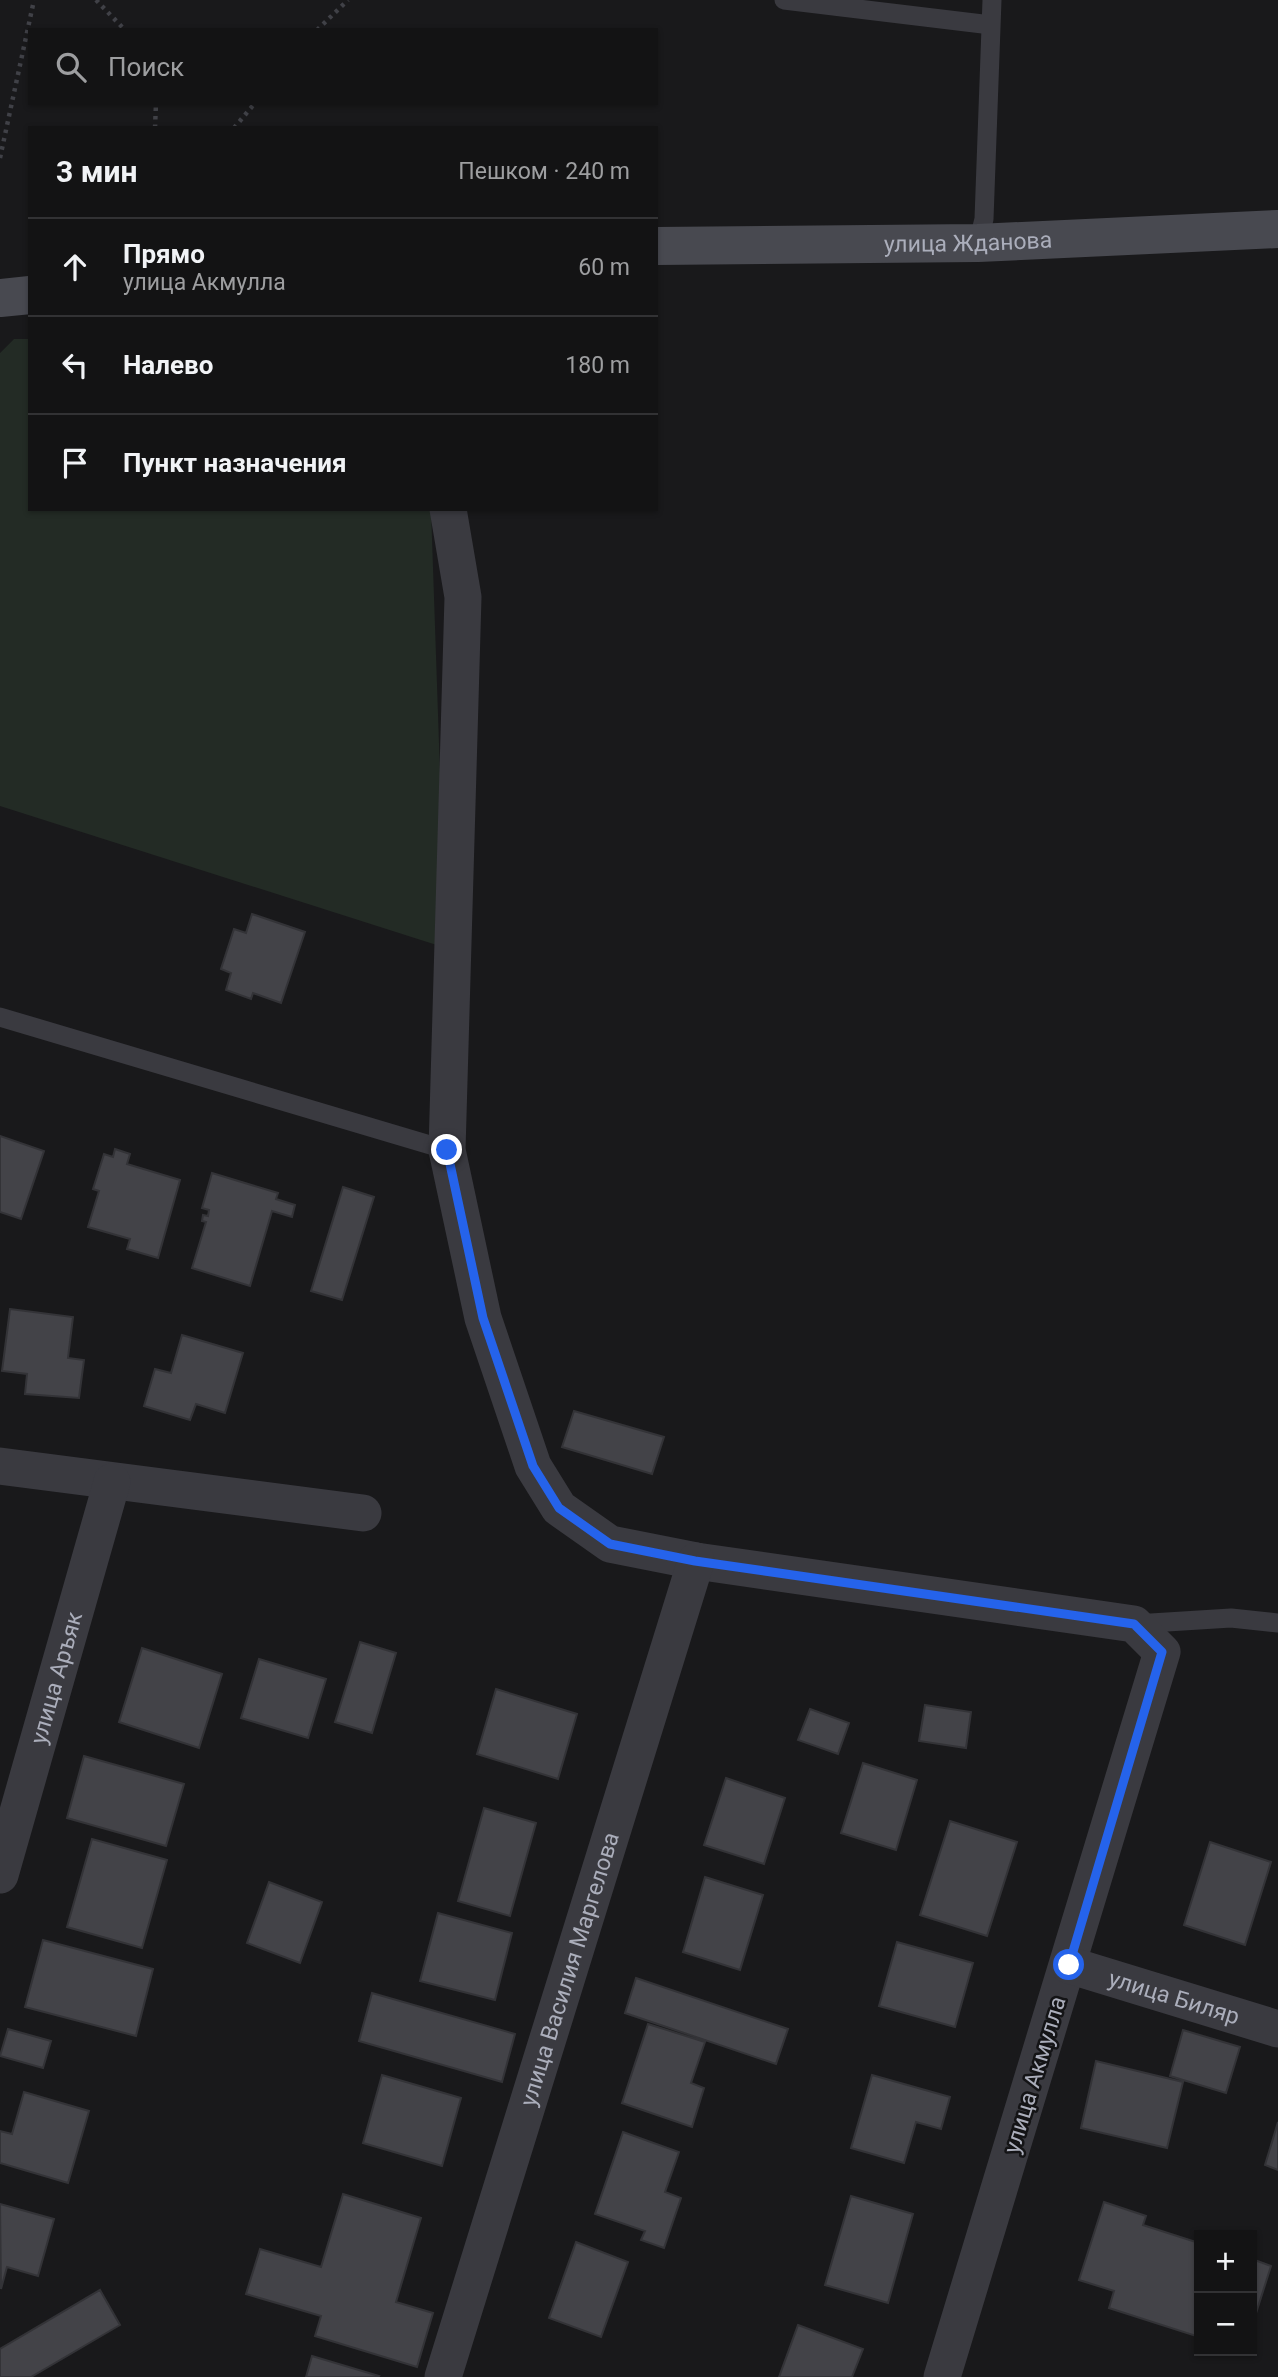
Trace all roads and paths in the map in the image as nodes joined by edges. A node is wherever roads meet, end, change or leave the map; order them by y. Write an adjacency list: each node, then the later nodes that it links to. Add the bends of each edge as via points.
1 (34, 0): 13 (path)
2 (96, 0): 7 (path)
3 (348, 0): 8 (path)
4 (784, 0): 6 (lane)
5 (992, 0): 6 (lane)
6 (991, 25): 15 (lane, via 985,219)
7 (123, 28)
8 (319, 28)
9 (156, 105): 11 (path)
10 (253, 105): 12 (path)
11 (155, 126)
12 (236, 126)
13 (0, 158)
14 (1278, 229): 15 (street, улица Жданова)
15 (978, 243): 16 (street, улица Жданова)
16 (658, 246)
17 (28, 295): 18 (street)
18 (0, 298)
19 (447, 511): 21 (street, via 463,597)
20 (0, 1017): 21 (lane)
21 (447, 1150): 25 (street, via 483,1318 533,1466 559,1508 610,1544)
22 (0, 1466): 23 (street)
23 (112, 1482): 24 (street); 28 (street, улица Аръяк)
24 (363, 1513)
25 (695, 1561): 27 (street); 32 (street, улица Василия Маргелова)
26 (1278, 1623): 27 (lane, via 1231,1618)
27 (1134, 1624): 29 (street, улица Акмулла, via 1162,1652)
28 (0, 1875)
29 (1069, 1965): 30 (street, улица Биляр); 31 (street, улица Акмулла)
30 (1278, 2029)
31 (945, 2376)
32 (443, 2377)

